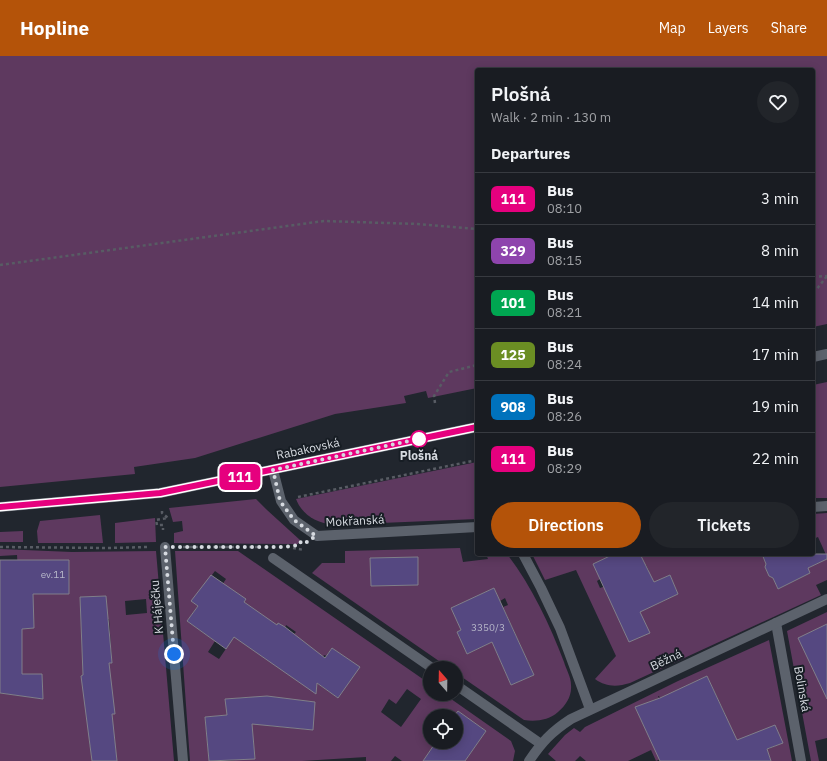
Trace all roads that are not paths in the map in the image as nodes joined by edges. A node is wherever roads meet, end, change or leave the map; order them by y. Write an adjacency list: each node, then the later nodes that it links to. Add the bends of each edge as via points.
1 (827, 354): 2 (street)
2 (815, 357)
3 (475, 427): 4 (street, Rabakovská)
4 (273, 470): 6 (street, Rabakovská, via 160,493); 8 (street, Mokřanská, via 280,501 294,520 316,536)
5 (827, 506): 7 (street)
6 (0, 507)
7 (815, 507)
8 (475, 527)
9 (165, 547): 18 (street, K Háječku)
10 (523, 556): 16 (street, via 560,628)
11 (273, 558): 14 (street)
12 (827, 599): 13 (street, Běžná)
13 (776, 623): 16 (street, Běžná); 20 (street, Bolinská)
14 (423, 662)
15 (463, 690): 17 (street)
16 (590, 709): 17 (street, Běžná, via 554,730)
17 (541, 744): 19 (street, Běžná)
18 (183, 761)
19 (529, 761)
20 (801, 761)

